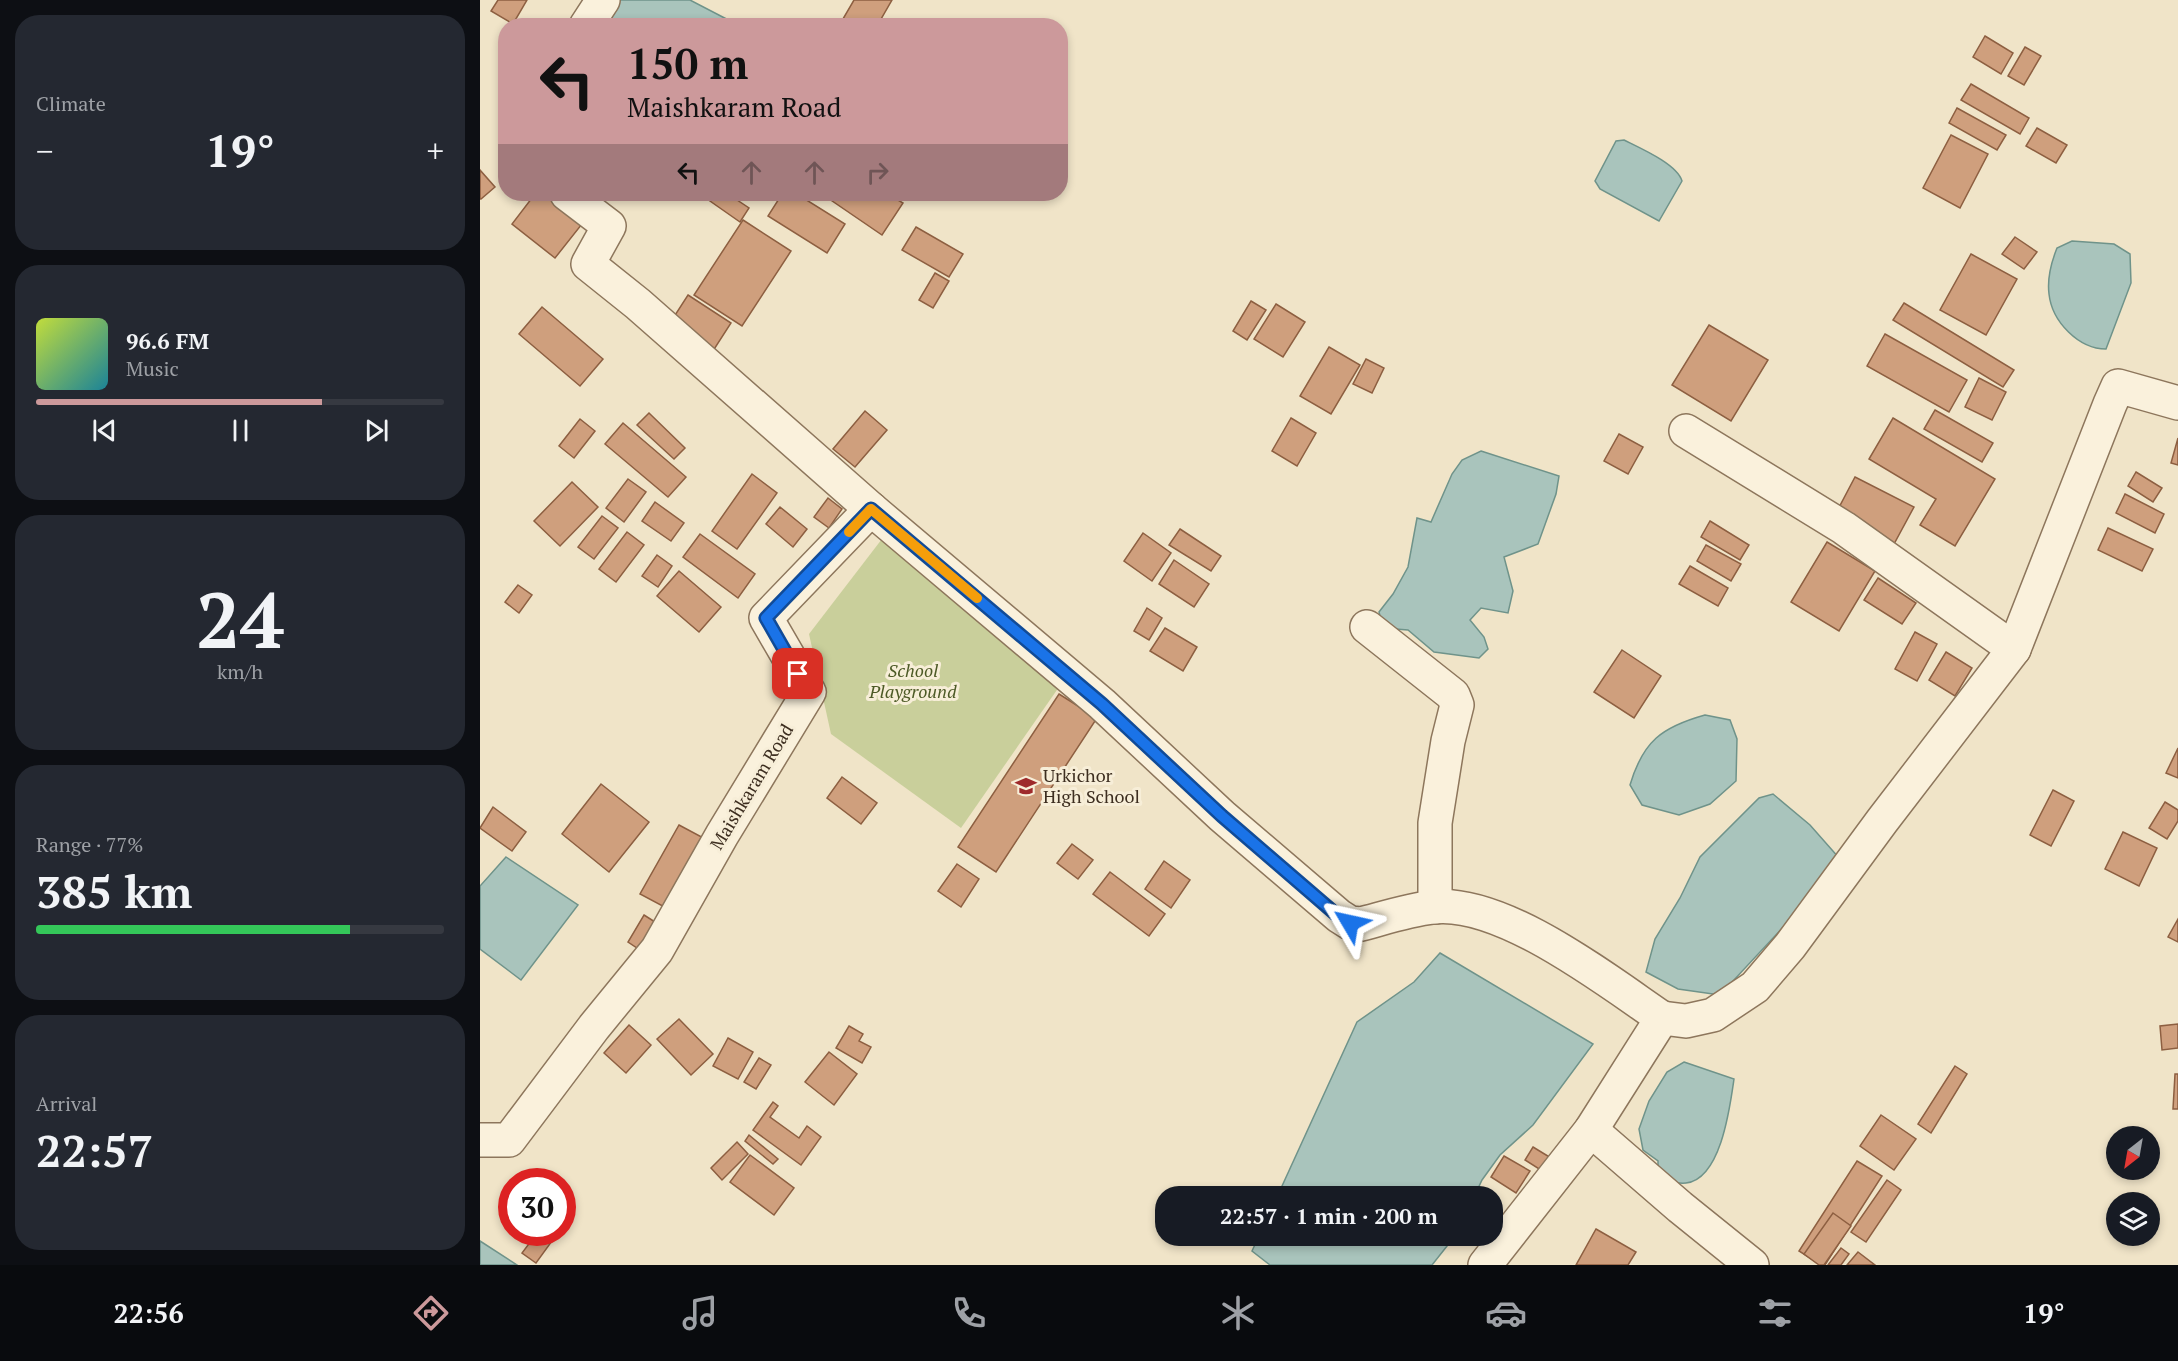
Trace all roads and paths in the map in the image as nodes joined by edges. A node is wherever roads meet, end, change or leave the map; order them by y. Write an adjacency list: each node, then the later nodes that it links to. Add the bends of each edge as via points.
1 (603, 0): 2 (street)
2 (591, 18)
3 (576, 201): 6 (street, via 609,226 588,264)
4 (2178, 403): 8 (street, via 2118,386)
5 (1686, 431): 8 (street, via 1844,528)
6 (871, 509): 9 (street, via 1102,704 1222,816 1338,916 1361,924); 12 (street, Maishkaram Road, via 766,618 809,692 657,950 509,1140)
7 (1366, 627): 9 (street, via 1454,695 1457,705 1435,823)
8 (2014, 649): 10 (street, via 1755,987 1713,1015 1686,1021)
9 (1435, 907): 10 (street, via 1465,910 1532,933)
10 (1662, 1018): 11 (street)
11 (1591, 1130): 13 (street); 14 (street)
12 (480, 1140)
13 (1485, 1265)
14 (1752, 1265)

